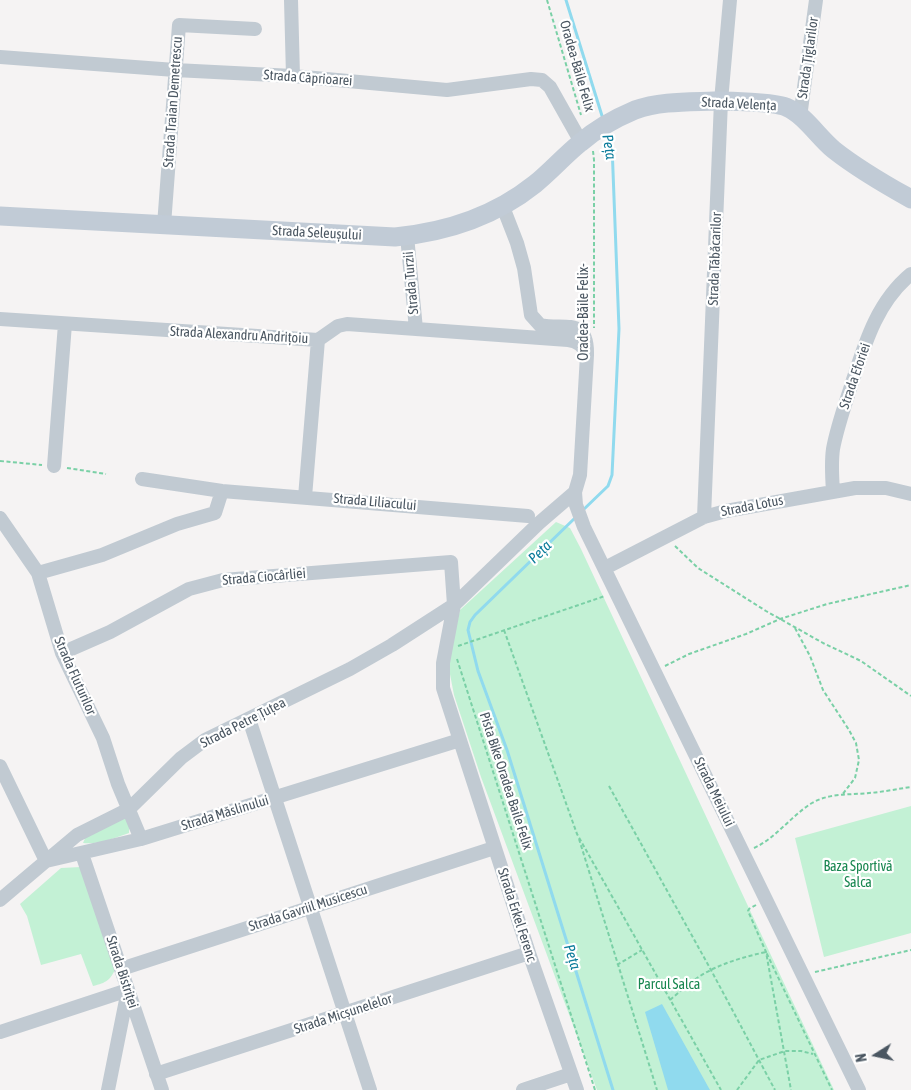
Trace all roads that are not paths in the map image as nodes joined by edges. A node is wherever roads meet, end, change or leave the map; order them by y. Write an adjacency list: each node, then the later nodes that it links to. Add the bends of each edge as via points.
1 (291, 0): 7 (street)
2 (730, 0): 8 (street, Strada Tăbăcarilor)
3 (816, 0): 9 (street, Strada Țiglarilor)
4 (255, 29): 6 (street, Strada Traian Demetrescu, via 179,25)
5 (0, 57): 6 (street, Strada Căprioarei)
6 (175, 70): 7 (street, Strada Căprioarei); 14 (street, Strada Traian Demetrescu)
7 (293, 76): 10 (street, Strada Căprioarei, via 447,90 542,80)
8 (721, 101): 9 (main road, Strada Velența, via 786,107); 10 (main road, Strada Velența, via 653,105 636,110); 31 (street, Strada Tăbăcarilor)
9 (800, 117): 11 (main road, Strada Velența, via 843,156)
10 (589, 136): 12 (main road, Strada Seleușului, via 536,183)
11 (911, 199)
12 (502, 207): 15 (main road, Strada Seleușului, via 453,226); 21 (street, via 524,268 531,315 540,325 571,327 582,332)
13 (0, 216): 14 (main road, Strada Seleușului)
14 (164, 225): 15 (main road, Strada Seleușului)
15 (407, 236): 19 (street, Strada Turzii)
16 (910, 277): 25 (street, Strada Eforiei, via 891,294 878,314 861,356 833,449)
17 (0, 319): 18 (street, Strada Alexandru Andrițoiu)
18 (65, 324): 20 (street, Strada Alexandru Andrițoiu); 22 (street)
19 (416, 329): 20 (street, Strada Alexandru Andrițoiu, via 347,324 338,326); 21 (street, Strada Alexandru Andrițoiu, via 573,341 585,349)
20 (318, 340): 27 (street)
21 (587, 355): 28 (street)
22 (54, 466)
23 (142, 479): 24 (street, Strada Liliacului)
24 (222, 491): 27 (street, Strada Liliacului); 34 (street, via 215,512 102,555)
25 (833, 491): 26 (street, Strada Lotus, via 869,487); 31 (street, Strada Lotus)
26 (911, 494)
27 (305, 496): 29 (street, Strada Liliacului)
28 (576, 498): 33 (street, Strada Meiului, via 584,527); 35 (street, Strada Petre Țuțea, via 539,523)
29 (528, 516)
30 (0, 518): 34 (street, Strada Fluturilor)
31 (704, 518): 33 (street, Strada Lotus)
32 (452, 562): 35 (street, Strada Erkel Ferenc); 36 (street, Strada Ciocârliei, via 224,580 189,589 110,632)
33 (605, 568): 60 (street, Strada Meiului)
34 (38, 573): 36 (street, Strada Fluturilor)
35 (454, 605): 37 (street, Strada Petre Țuțea, via 350,669); 38 (street, Strada Erkel Ferenc, via 442,678)
36 (62, 653): 41 (street, Strada Fluturilor, via 103,738)
37 (249, 719): 40 (street); 41 (street, Strada Petre Țuțea, via 192,749)
38 (460, 740): 40 (street, Strada Măslinului); 43 (street, Strada Erkel Ferenc)
39 (0, 766): 45 (street)
40 (274, 798): 42 (street, Strada Măslinului); 47 (street)
41 (129, 809): 42 (street, Strada Fluturilor); 45 (street, Strada Petre Țuțea, via 76,835)
42 (141, 839): 44 (street, Strada Măslinului)
43 (494, 848): 47 (street, Strada Gavriil Musicescu); 48 (street, Strada Erkel Ferenc)
44 (82, 854): 45 (street, Strada Măslinului); 49 (street, Strada Bistriței)
45 (46, 861): 46 (street, Strada Măslinului)
46 (0, 900)
47 (311, 907): 49 (street, Strada Gavriil Musicescu); 51 (street)
48 (529, 954): 51 (street, Strada Micșunelelor); 54 (street, Strada Erkel Ferenc)
49 (122, 969): 50 (street, Strada Bistriței)
50 (128, 990): 52 (street); 53 (street, Strada Bistriței); 55 (street)
51 (346, 1014): 53 (street, Strada Micșunelelor); 57 (street)
52 (0, 1032)
53 (156, 1074): 56 (street, Strada Bistriței)
54 (571, 1074): 58 (street); 59 (street, Strada Erkel Ferenc)
55 (108, 1090)
56 (162, 1090)
57 (370, 1090)
58 (522, 1090)
59 (577, 1090)
60 (859, 1090)

